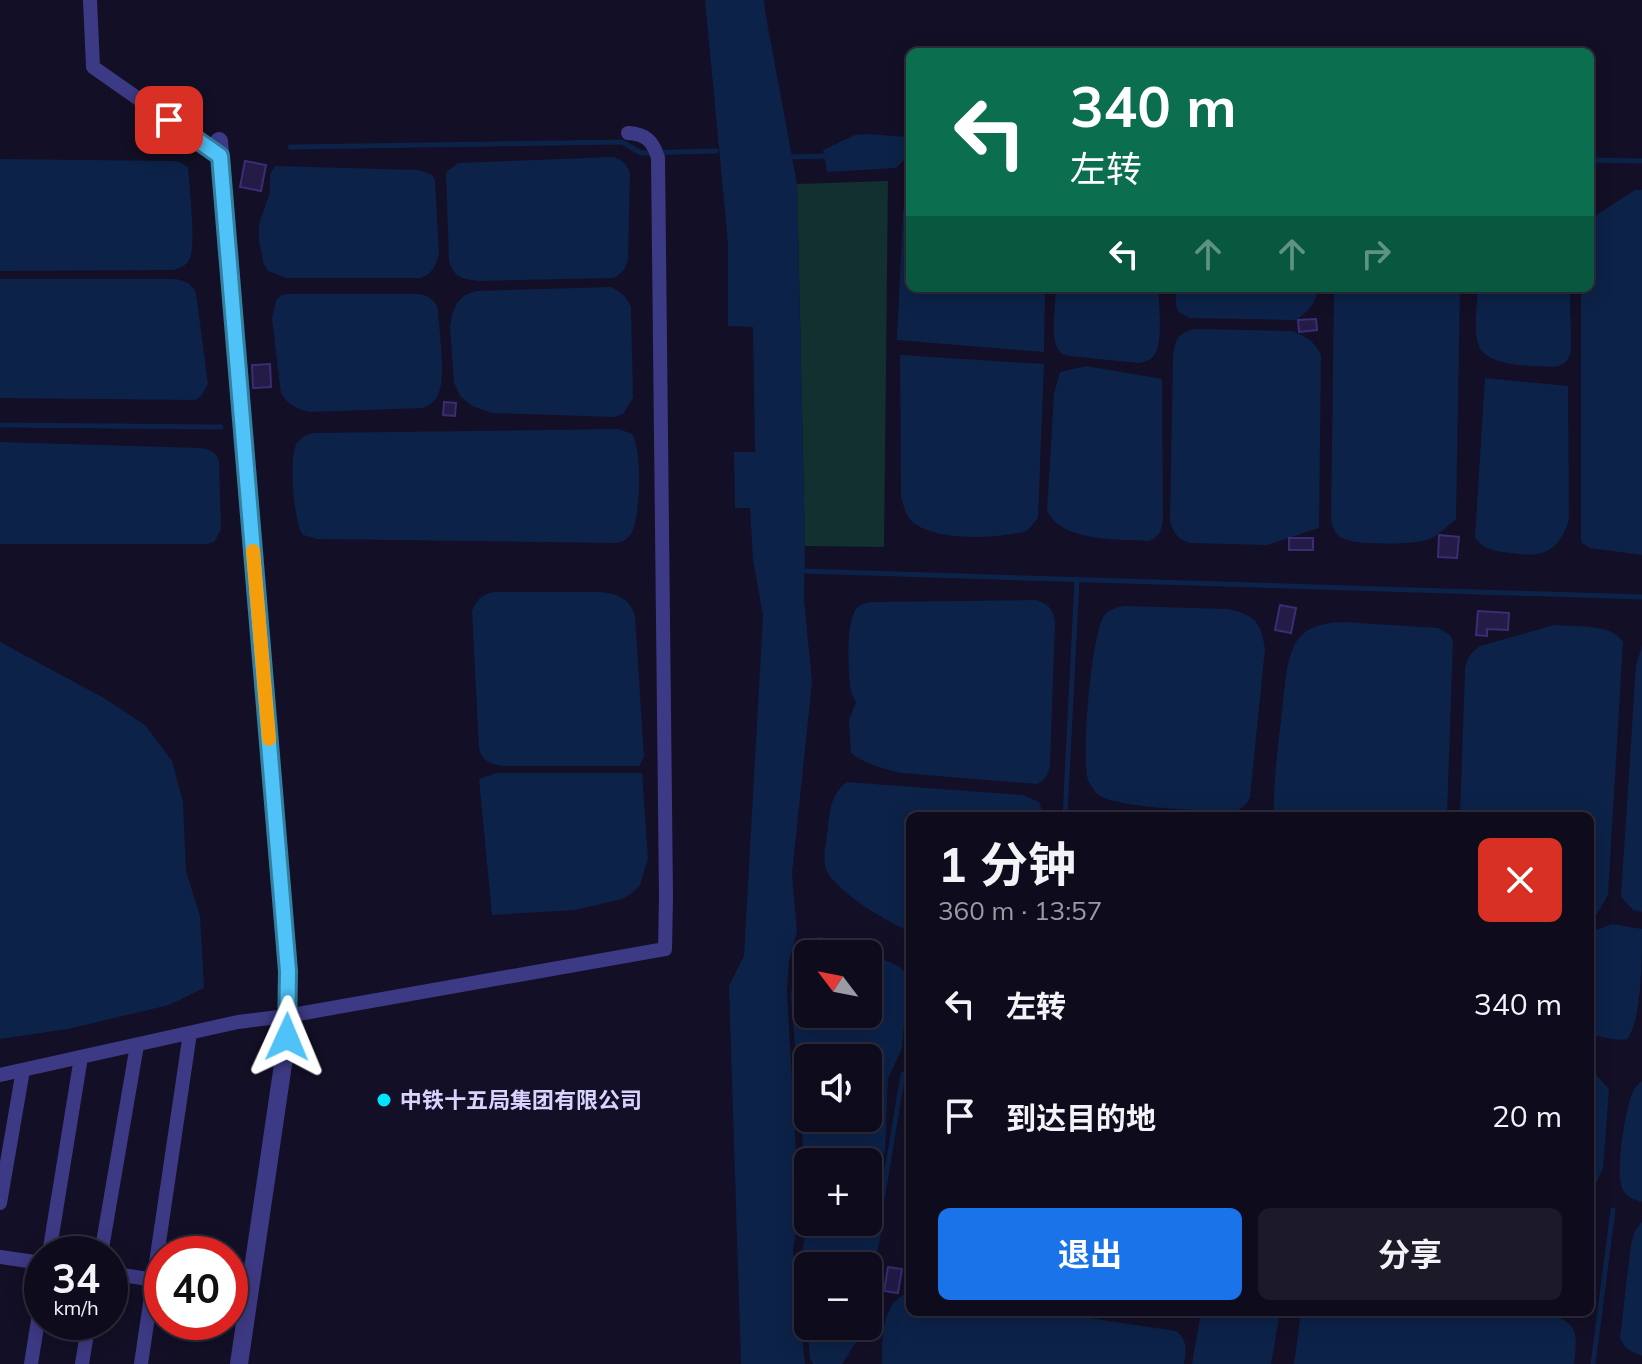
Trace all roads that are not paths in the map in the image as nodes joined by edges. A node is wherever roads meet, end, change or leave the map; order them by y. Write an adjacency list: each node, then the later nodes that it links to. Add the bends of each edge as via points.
1 (90, 0): 3 (street, via 93,67)
2 (628, 133): 4 (street, via 649,139 658,158 665,949)
3 (220, 148): 4 (street)
4 (287, 1016): 5 (street); 16 (street)
5 (190, 1033): 6 (street); 13 (street)
6 (137, 1045): 7 (street); 12 (street)
7 (81, 1057): 8 (street); 11 (street)
8 (23, 1070): 9 (street); 10 (street)
9 (0, 1075)
10 (0, 1203)
11 (52, 1236)
12 (104, 1236)
13 (164, 1236)
14 (0, 1257): 15 (street)
15 (24, 1260)
16 (250, 1293): 23 (street)
17 (35, 1340): 20 (street)
18 (86, 1340): 21 (street)
19 (146, 1340): 22 (street)
20 (31, 1364)
21 (82, 1364)
22 (141, 1364)
23 (239, 1364)

